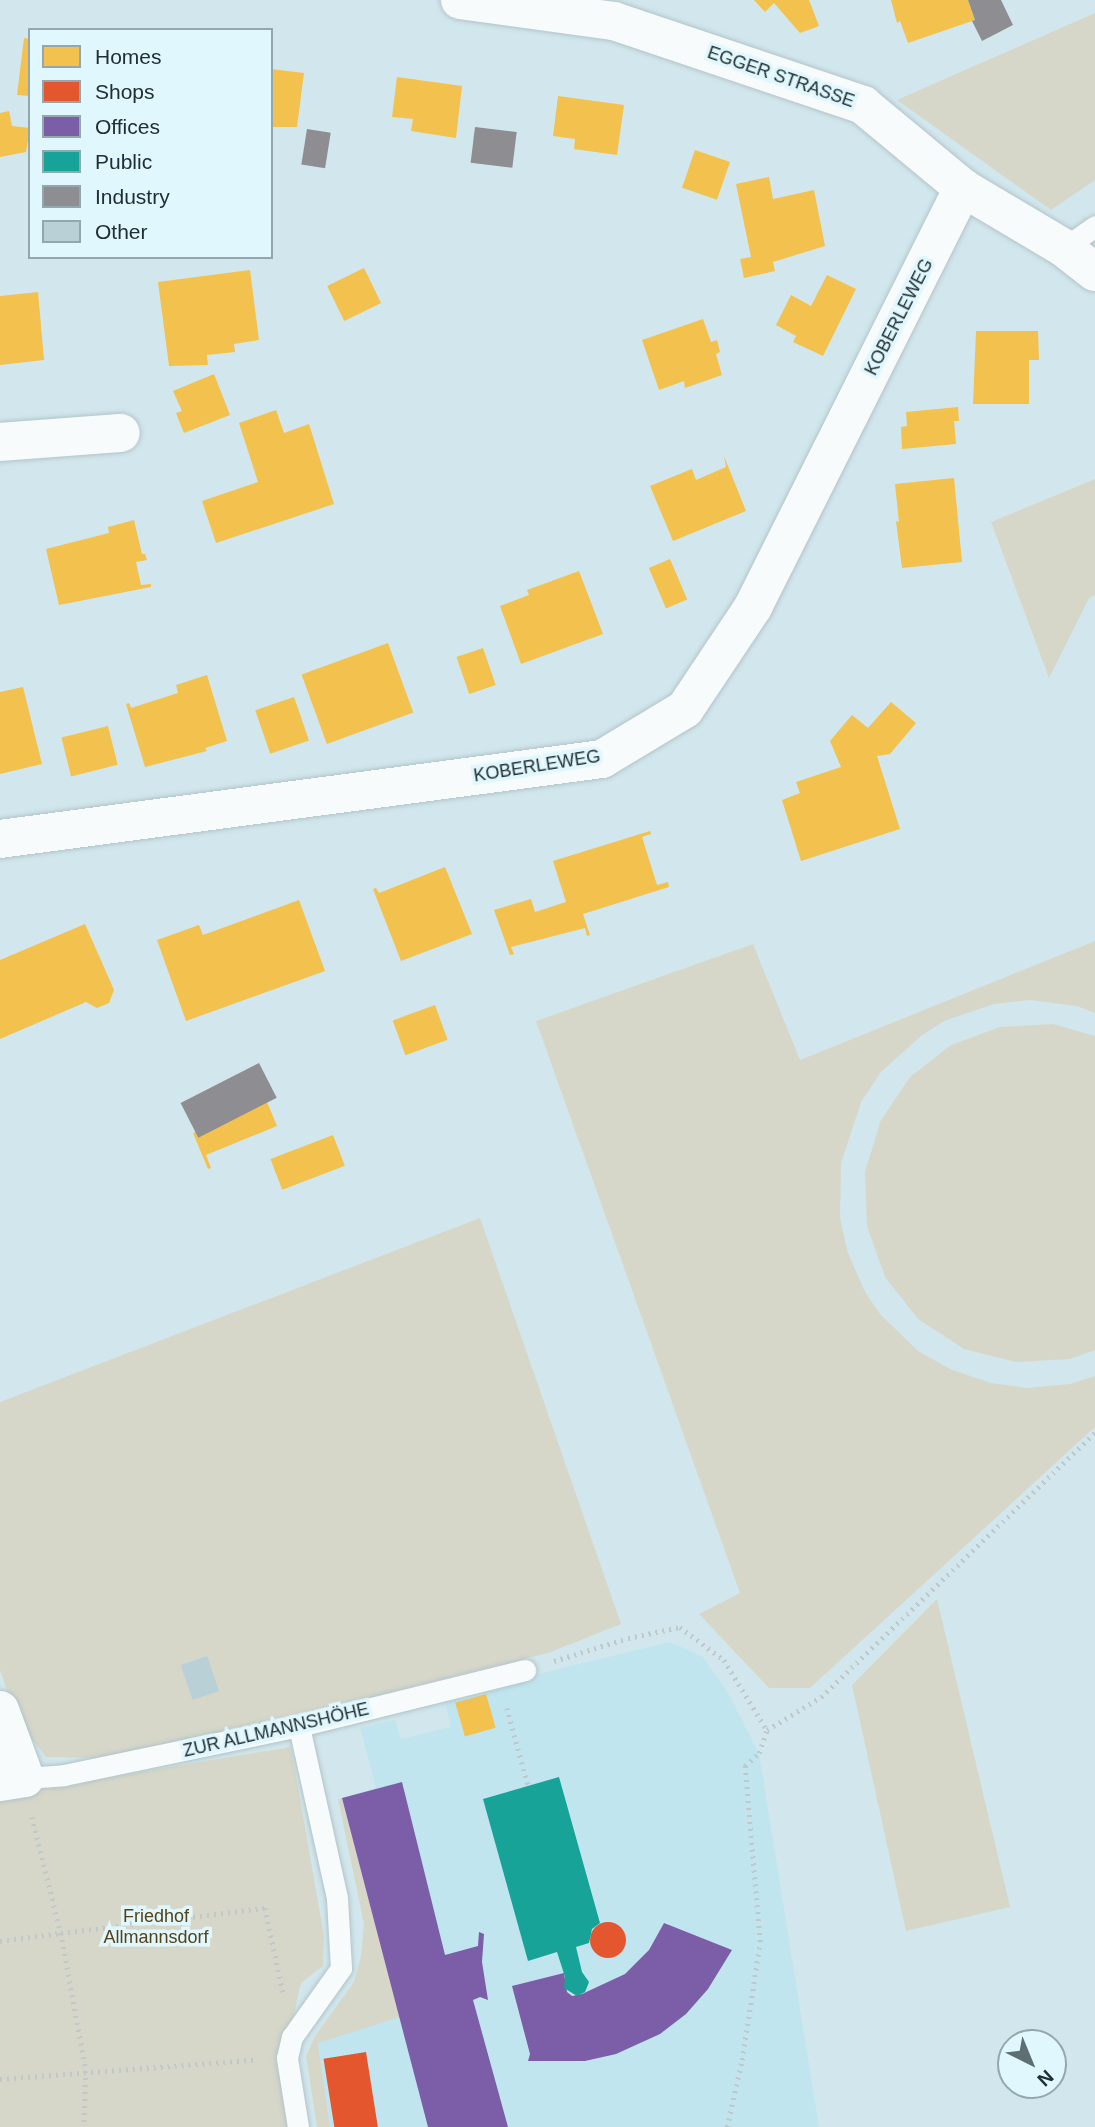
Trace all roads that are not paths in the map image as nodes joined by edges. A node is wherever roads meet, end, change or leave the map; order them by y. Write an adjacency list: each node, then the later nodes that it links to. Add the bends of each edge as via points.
1 (460, 0): 2 (street, EGGER STRASSE, via 614,22 863,105)
2 (963, 188): 4 (street, EGGER STRASSE); 8 (street, KOBERLEWEG, via 753,607 685,709 602,759)
3 (1095, 226): 4 (lane)
4 (1064, 248): 5 (street, EGGER STRASSE)
5 (1095, 272)
6 (121, 432): 7 (street)
7 (0, 442)
8 (0, 839)
9 (525, 1670): 11 (lane, ZUR ALLMANNSHÖHE)
10 (0, 1710): 12 (street)
11 (299, 1726): 12 (lane, ZUR ALLMANNSHÖHE, via 76,1773); 13 (lane, via 337,1898 341,1968 290,2048)
12 (13, 1780)
13 (298, 2127)

